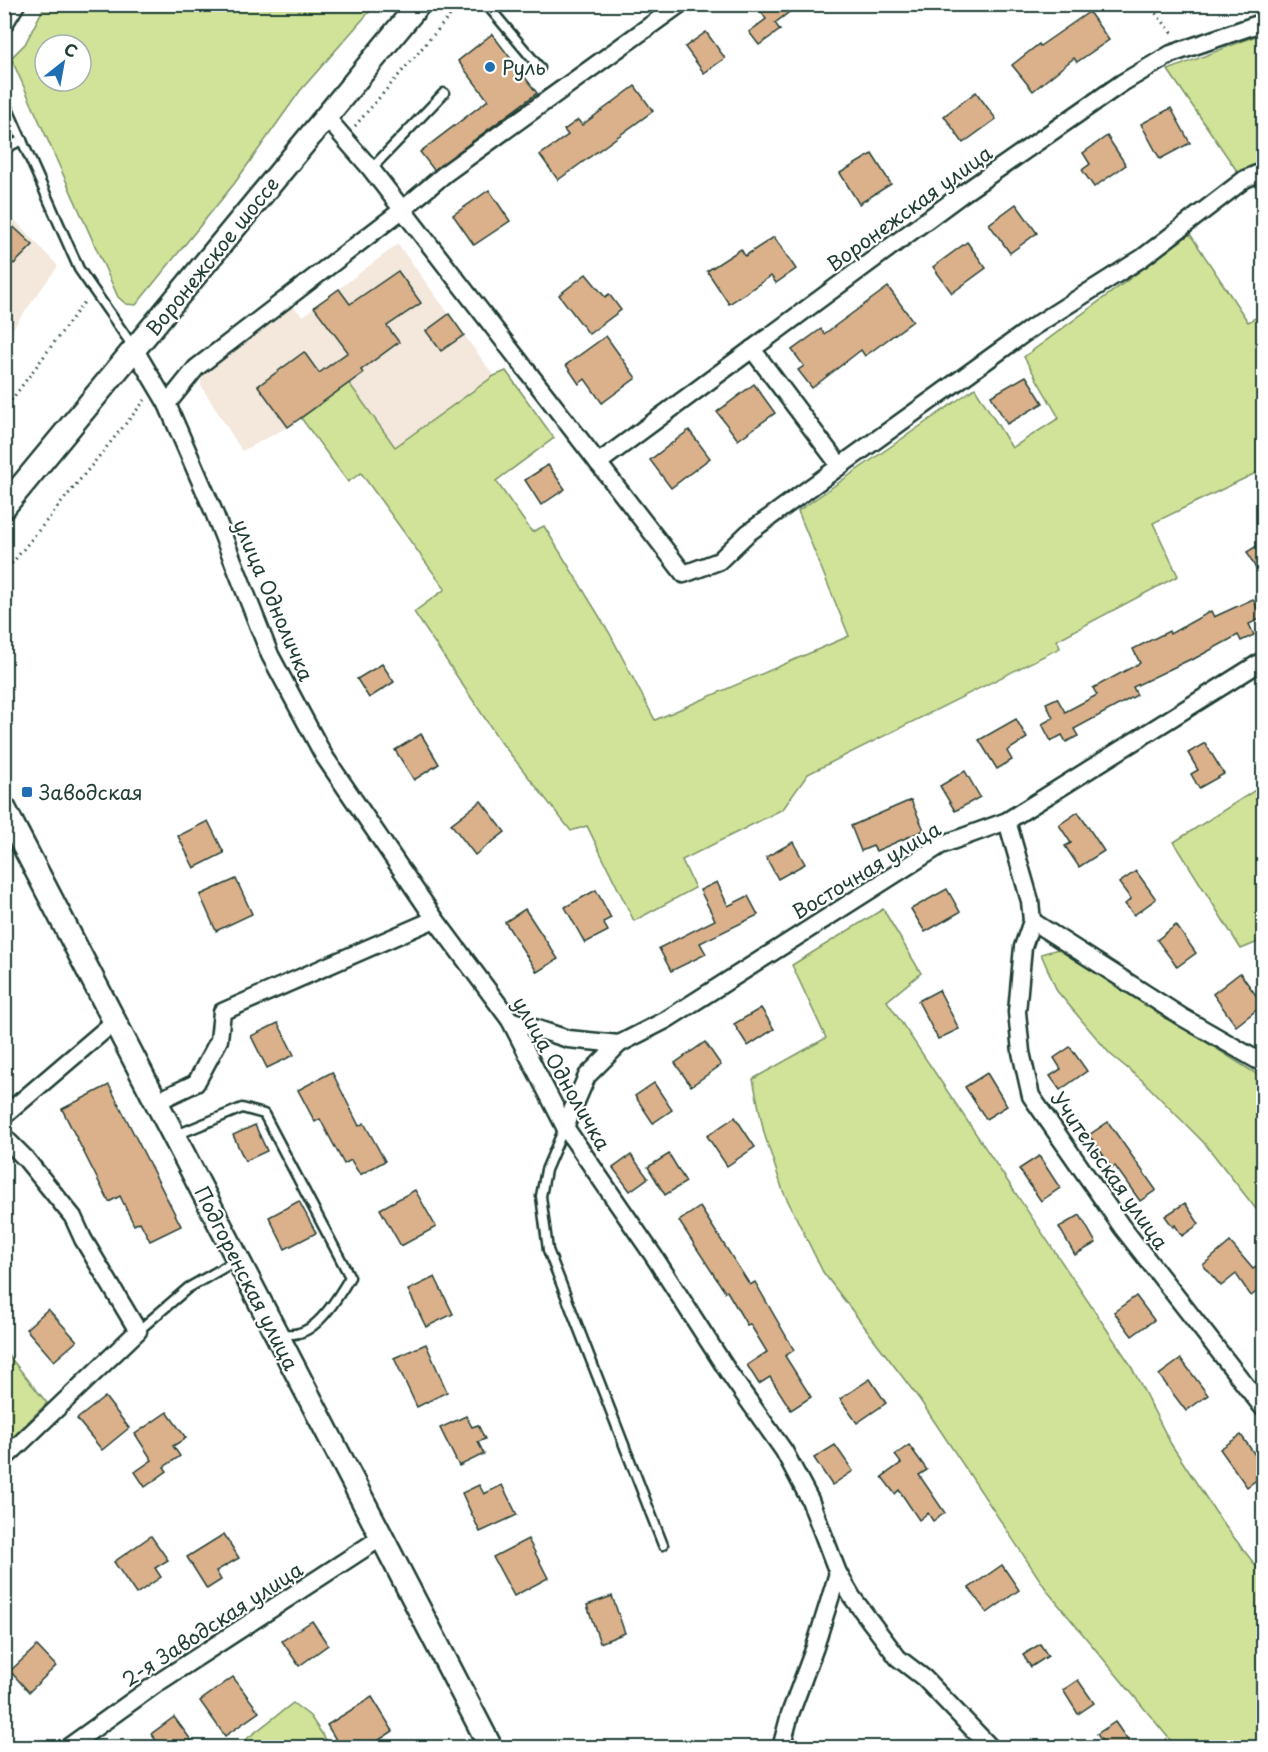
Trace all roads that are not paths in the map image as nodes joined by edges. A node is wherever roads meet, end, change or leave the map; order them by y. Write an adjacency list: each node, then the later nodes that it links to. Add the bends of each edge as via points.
1 (21, 4): 6 (lane)
2 (419, 4): 10 (street, Воронежское шоссе)
3 (680, 4): 15 (street, via 446,173)
4 (487, 5): 7 (lane)
5 (1263, 22): 16 (street, Воронежская улица, via 1171,54 1122,83 962,194)
6 (4, 32)
7 (540, 68)
8 (444, 93): 13 (lane)
9 (4, 100): 11 (lane)
10 (326, 117): 13 (street); 17 (street, Воронежское шоссе)
11 (22, 140): 12 (lane); 17 (lane, via 79,269)
12 (4, 149)
13 (370, 169): 15 (street)
14 (1263, 171): 20 (street, via 1245,179 1142,258 1033,327)
15 (402, 210): 18 (street, via 196,368); 19 (street)
16 (752, 349): 19 (street, Воронежская улица); 20 (street)
17 (135, 350): 18 (street, улица Одноличка); 21 (street, Воронежское шоссе)
18 (167, 404): 25 (street, улица Одноличка, via 270,655 324,756)
19 (598, 463): 20 (street, via 684,574 718,561 748,533)
20 (840, 466)
21 (4, 507)
22 (1263, 660): 24 (street, Восточная улица)
23 (4, 808): 28 (street, Подгоренская улица)
24 (1007, 821): 26 (street, Учительская улица); 29 (street, Восточная улица, via 941,845 666,1020)
25 (435, 919): 27 (street, улица Одноличка); 31 (street, via 222,1012 219,1040 196,1083)
26 (1032, 921): 30 (street); 39 (street, Учительская улица, via 1023,946 1017,1012 1031,1095 1122,1227)
27 (510, 1020): 29 (street, via 568,1039); 33 (street, улица Одноличка)
28 (114, 1022): 31 (street, Подгоренская улица); 32 (street)
29 (619, 1044): 33 (street, via 587,1076)
30 (1263, 1064)
31 (156, 1102): 34 (street, Подгоренская улица)
32 (4, 1116)
33 (565, 1127): 42 (lane, via 546,1170 542,1196 548,1250); 43 (street, улица Одноличка, via 784,1451 810,1500)
34 (174, 1136): 36 (street, Подгоренская улица); 38 (lane, via 242,1108 264,1114 350,1277 335,1302 316,1322 301,1333)
35 (4, 1137): 37 (street, via 73,1217)
36 (237, 1259): 37 (lane, via 188,1288); 38 (street, Подгоренская улица)
37 (138, 1331): 40 (street)
38 (276, 1334): 41 (street, Подгоренская улица)
39 (1263, 1409)
40 (4, 1459)
41 (381, 1537): 44 (street, 2-я Заводская улица, via 156,1684); 45 (street, Подгоренская улица)
42 (663, 1545)
43 (837, 1573): 46 (street); 47 (street, улица Одноличка, via 898,1658 924,1678)
44 (67, 1748)
45 (490, 1748)
46 (781, 1748)
47 (991, 1748)

